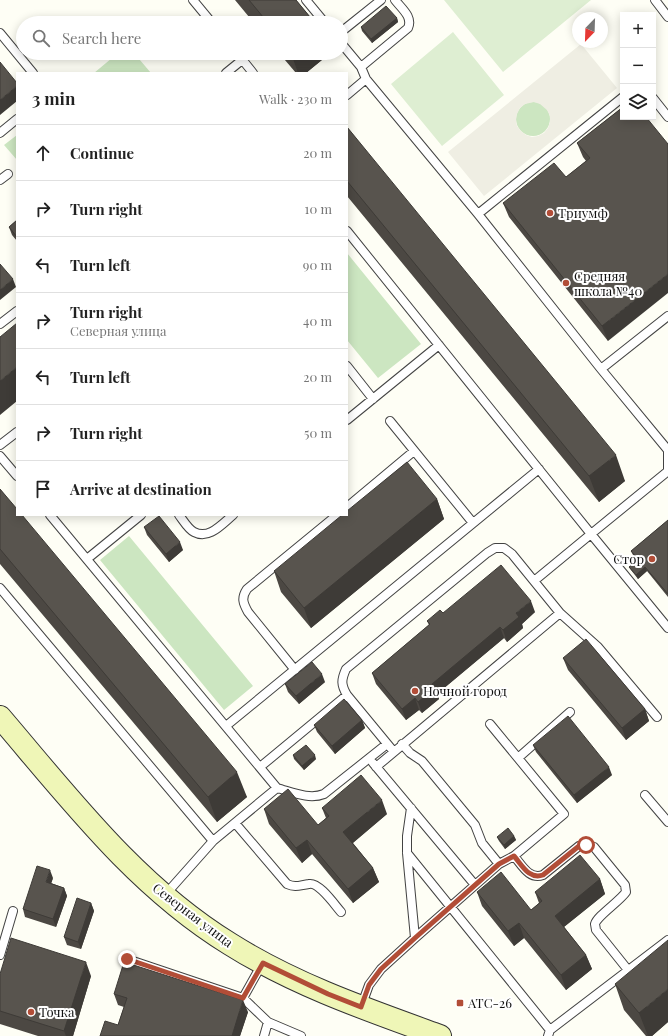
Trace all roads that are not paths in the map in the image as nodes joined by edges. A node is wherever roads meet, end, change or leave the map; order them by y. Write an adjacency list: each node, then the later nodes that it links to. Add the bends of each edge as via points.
1 (193, 0): 6 (lane)
2 (306, 0): 7 (lane)
3 (381, 0): 9 (lane)
4 (395, 0): 15 (lane, via 409,16 408,28)
5 (655, 0): 8 (lane)
6 (206, 16)
7 (319, 16)
8 (668, 17)
9 (348, 26)
10 (0, 33): 12 (lane)
11 (348, 51): 15 (lane)
12 (16, 52)
13 (22, 60): 16 (lane)
14 (242, 60): 17 (lane); 18 (lane)
15 (361, 67): 19 (lane)
16 (32, 72)
17 (227, 72)
18 (252, 72)
19 (366, 79): 20 (lane); 28 (lane)
20 (348, 94)
21 (620, 99): 28 (lane)
22 (656, 102): 23 (lane)
23 (668, 117)
24 (16, 120): 25 (lane)
25 (0, 133)
26 (8, 174): 27 (lane)
27 (0, 180)
28 (478, 214): 35 (lane)
29 (348, 232): 33 (lane)
30 (16, 312): 32 (lane)
31 (668, 316): 35 (lane)
32 (0, 324)
33 (439, 345): 36 (lane); 44 (lane)
34 (348, 367): 36 (lane)
35 (601, 369): 41 (lane)
36 (373, 399): 37 (lane)
37 (348, 419)
38 (390, 421): 42 (lane)
39 (16, 433): 40 (lane)
40 (0, 445)
41 (668, 449): 45 (lane)
42 (414, 451): 47 (lane); 53 (lane)
43 (0, 456): 46 (lane)
44 (539, 469): 53 (lane); 54 (lane)
45 (668, 471): 54 (lane)
46 (16, 475)
47 (348, 506)
48 (51, 516): 55 (lane)
49 (140, 516): 55 (lane)
50 (180, 516): 51 (lane, via 193,532 202,535 212,533)
51 (232, 516)
52 (336, 516): 60 (lane, via 246,589 243,596 243,604 248,612)
53 (473, 523): 60 (lane)
54 (591, 534): 56 (lane); 59 (lane)
55 (87, 559): 66 (lane)
56 (534, 581): 58 (lane); 61 (lane, via 504,548 495,548 486,553 346,669 342,687)
57 (0, 588): 79 (lane)
58 (560, 612): 64 (lane, via 598,647); 68 (lane)
59 (668, 628)
60 (295, 670): 66 (lane)
61 (347, 695): 67 (lane); 72 (lane)
62 (570, 712): 71 (lane)
63 (0, 717): 84 (main road, Северная улица, via 94,827)
64 (657, 717)
65 (490, 724): 71 (lane)
66 (226, 726): 72 (lane)
67 (387, 744): 69 (lane); 70 (lane)
68 (402, 744): 69 (lane); 82 (lane, via 422,761 474,825 482,843)
69 (394, 752): 73 (lane)
70 (369, 758): 73 (lane); 74 (lane, via 330,791 319,796 302,795)
71 (518, 758): 81 (lane, via 564,814)
72 (260, 767): 74 (lane)
73 (376, 767): 76 (lane)
74 (277, 788): 78 (lane)
75 (645, 795): 77 (lane)
76 (411, 808): 80 (lane); 83 (lane)
77 (668, 822)
78 (235, 823): 79 (lane); 87 (lane, via 287,884 294,887 311,883 319,887)
79 (213, 841): 84 (lane)
80 (406, 853): 85 (lane); 88 (lane)
81 (514, 856): 82 (lane); 94 (lane, via 530,875 537,877 579,846 594,847 625,886 626,892 598,918 596,930)
82 (499, 864): 83 (lane)
83 (475, 885): 85 (lane)
84 (164, 896): 93 (main road, Северная улица, via 229,944)
85 (451, 906): 88 (lane); 98 (lane)
86 (13, 911): 90 (lane)
87 (341, 912)
88 (415, 938): 96 (lane, via 374,976)
89 (668, 940): 94 (lane)
90 (2, 944): 91 (lane)
91 (0, 955)
92 (127, 959): 95 (lane)
93 (263, 963): 95 (lane); 96 (main road, Северная улица)
94 (628, 970): 98 (lane)
95 (243, 998): 97 (lane)
96 (361, 1007): 101 (main road, Северная улица)
97 (268, 1022): 99 (lane); 100 (lane)
98 (549, 1033)
99 (264, 1036)
100 (301, 1036)
101 (440, 1036)

